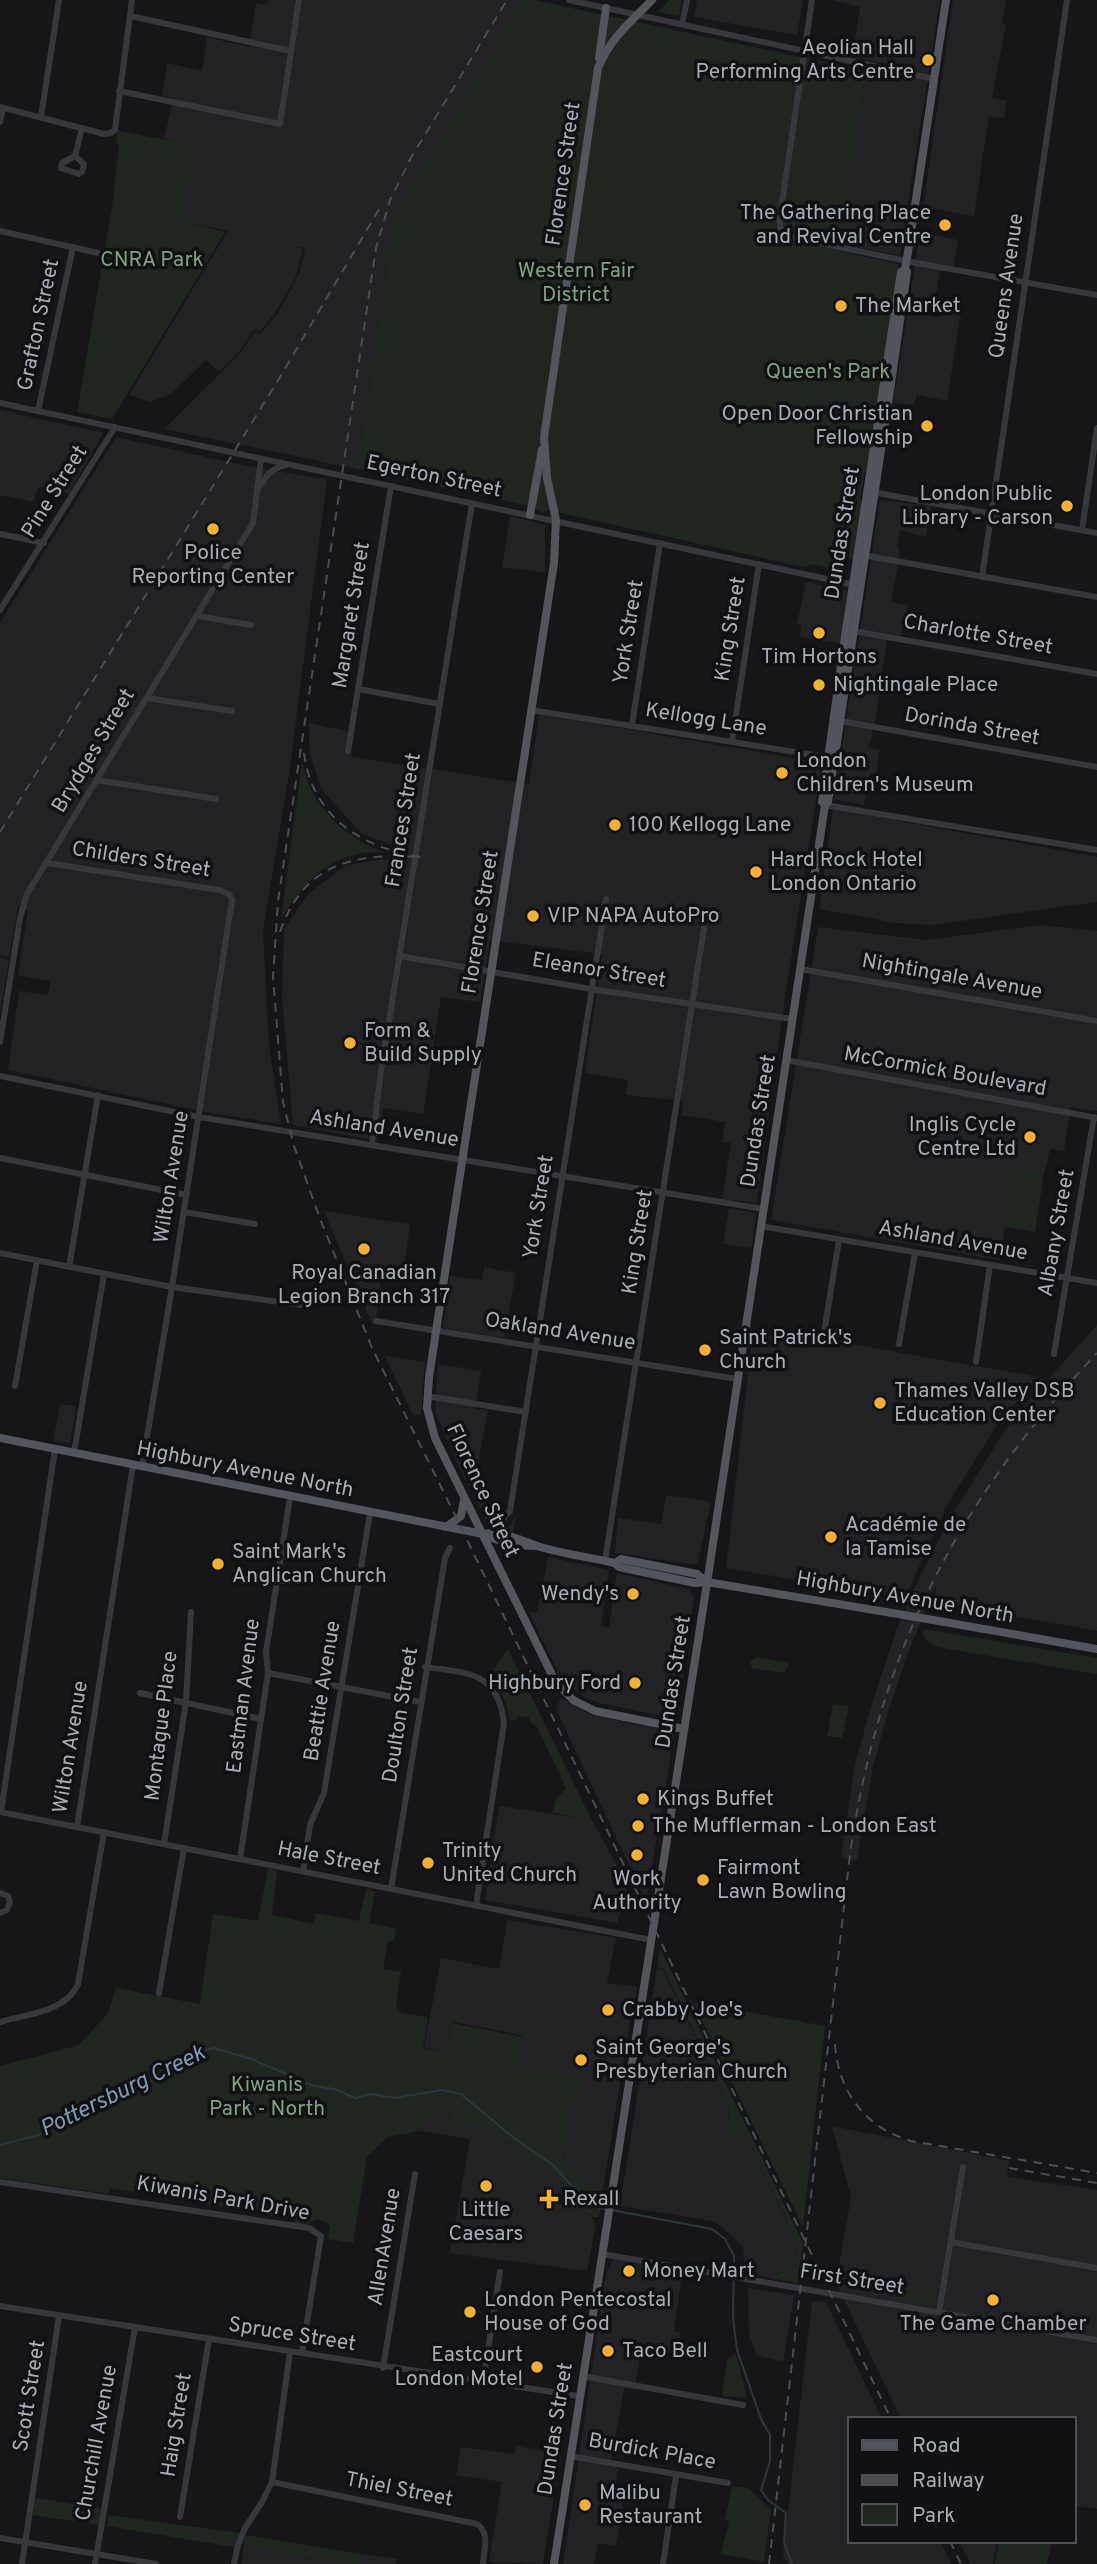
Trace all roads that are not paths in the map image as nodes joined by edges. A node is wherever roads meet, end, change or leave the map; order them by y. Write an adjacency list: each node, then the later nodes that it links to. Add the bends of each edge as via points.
1 (59, 0): 20 (street)
2 (132, 0): 12 (street)
3 (299, 0): 14 (street)
4 (569, 0): 10 (street)
5 (652, 0): 11 (main road)
6 (687, 0): 13 (street)
7 (812, 0): 15 (street)
8 (946, 0): 17 (main road, Dundas Street)
9 (1067, 0): 28 (street, Queens Avenue)
10 (606, 8): 11 (street); 16 (main road)
11 (637, 15): 13 (street); 16 (main road, Florence Street, via 618,33)
12 (130, 16): 14 (street); 18 (street)
13 (682, 24): 15 (street)
14 (291, 51): 18 (street, via 280,124)
15 (804, 51): 17 (street); 27 (street, via 781,231)
16 (598, 68): 34 (main road, Florence Street)
17 (934, 79): 27 (main road, Dundas Street)
18 (119, 91): 22 (street, via 115,130 104,134)
19 (1, 107): 20 (street); 21 (street)
20 (41, 117): 22 (street)
21 (0, 122)
22 (82, 128): 23 (street)
23 (75, 156)
24 (0, 231): 25 (street)
25 (73, 247): 26 (street); 31 (street, Grafton Street)
26 (97, 253)
27 (905, 265): 28 (street); 38 (main road, Dundas Street)
28 (1025, 282): 29 (street); 41 (street, Queens Avenue)
29 (1097, 295)
30 (0, 403): 31 (street, Egerton Street)
31 (38, 411): 32 (street, Egerton Street)
32 (115, 427): 35 (street, Egerton Street); 47 (street, Pine Street)
33 (1097, 428): 44 (street)
34 (544, 437): 42 (main road); 43 (main road, Florence Street)
35 (261, 459): 36 (street, Egerton Street); 39 (street, Brydges Street)
36 (288, 464): 37 (street, Egerton Street); 39 (street, via 269,473)
37 (391, 486): 40 (street, Egerton Street); 59 (street, Margaret Street)
38 (872, 492): 41 (street); 52 (main road, Dundas Street)
39 (256, 493): 55 (street, Brydges Street, via 253,523)
40 (472, 503): 42 (street, Egerton Street); 62 (street, Frances Street)
41 (992, 513): 44 (street); 51 (street, Queens Avenue)
42 (530, 515): 43 (street, Egerton Street)
43 (556, 520): 48 (street, Egerton Street); 63 (main road, Florence Street, via 554,563)
44 (1082, 530): 45 (street)
45 (1097, 533)
46 (0, 534): 47 (street)
47 (44, 543): 54 (street, Pine Street)
48 (660, 543): 50 (street, Egerton Street); 66 (street, York Street)
49 (869, 556): 51 (street)
50 (759, 564): 52 (street, Egerton Street); 67 (street, King Street)
51 (982, 577): 53 (street)
52 (857, 585): 57 (main road, Dundas Street); 61 (main road, Dundas Street)
53 (1097, 597)
54 (0, 610)
55 (197, 616): 56 (street); 60 (street, Brydges Street)
56 (251, 625)
57 (853, 631): 58 (street, Charlotte Street); 65 (main road, Dundas Street)
58 (1097, 674)
59 (358, 688): 62 (street); 68 (street, Margaret Street)
60 (147, 698): 64 (street); 71 (street, Brydges Street)
61 (836, 702): 65 (main road); 69 (main road, Dundas Street)
62 (440, 704): 79 (street, Frances Street)
63 (531, 710): 66 (street, Kellogg Lane); 81 (main road, Florence Street)
64 (232, 711)
65 (841, 721): 69 (main road, Dundas Street); 70 (street, Dorinda Street)
66 (632, 726): 67 (street, Kellogg Lane)
67 (732, 741): 69 (street, Kellogg Lane)
68 (348, 751)
69 (831, 757): 73 (main road, Dundas Street)
70 (1097, 767)
71 (97, 780): 72 (street); 75 (street, Brydges Street)
72 (216, 799)
73 (825, 805): 74 (street); 80 (main road, Dundas Street)
74 (1097, 850)
75 (47, 863): 76 (street, Childers Street); 86 (street, Brydges Street, via 27,894 20,918)
76 (229, 894): 90 (street, Wilton Avenue, via 231,908)
77 (606, 899): 82 (street, York Street)
78 (704, 929): 83 (street, King Street)
79 (400, 956): 81 (street, Eleanor Street); 92 (street, Frances Street)
80 (800, 969): 84 (main road, Dundas Street); 85 (street, Nightingale Avenue)
81 (491, 972): 82 (street, Eleanor Street); 94 (main road, Florence Street)
82 (591, 989): 83 (street, Eleanor Street); 95 (street, York Street)
83 (692, 1004): 84 (street, Eleanor Street); 97 (street, King Street)
84 (792, 1019): 87 (main road, Dundas Street)
85 (1097, 1021)
86 (0, 1042)
87 (786, 1060): 91 (street, McCormick Boulevard); 99 (main road, Dundas Street)
88 (0, 1076): 89 (street, Ashland Avenue)
89 (98, 1095): 90 (street, Ashland Avenue); 96 (street)
90 (199, 1117): 92 (street, Ashland Avenue); 98 (street, Wilton Avenue)
91 (1096, 1118): 110 (street, Albany Street)
92 (372, 1144): 94 (street, Ashland Avenue)
93 (0, 1158): 96 (street)
94 (461, 1159): 95 (street, Ashland Avenue); 115 (main road, Florence Street)
95 (562, 1175): 97 (street, Ashland Avenue); 118 (street, York Street)
96 (83, 1176): 98 (street); 108 (street)
97 (663, 1193): 99 (street, Ashland Avenue); 120 (street, King Street)
98 (187, 1195): 100 (street, Wilton Avenue)
99 (764, 1209): 102 (main road, Dundas Street)
100 (184, 1212): 101 (street); 112 (street, Wilton Avenue)
101 (255, 1224)
102 (761, 1226): 103 (street, Ashland Avenue); 122 (main road, Dundas Street)
103 (839, 1240): 104 (street, Ashland Avenue); 116 (street)
104 (915, 1252): 107 (street, Ashland Avenue); 117 (street)
105 (0, 1253): 106 (street)
106 (37, 1261): 108 (street); 123 (street)
107 (990, 1265): 110 (street, Ashland Avenue); 121 (street)
108 (69, 1267): 109 (street)
109 (104, 1273): 112 (street); 128 (street)
110 (1068, 1278): 111 (street, Ashland Avenue); 119 (street, Albany Street)
111 (1097, 1283)
112 (172, 1287): 113 (street); 129 (street, Wilton Avenue)
113 (301, 1305)
114 (376, 1321): 115 (street, Oakland Avenue)
115 (436, 1330): 118 (street, Oakland Avenue); 124 (main road, Florence Street)
116 (823, 1339)
117 (899, 1344)
118 (536, 1346): 120 (street, Oakland Avenue); 125 (street, York Street)
119 (1054, 1354)
120 (637, 1362): 122 (street, Oakland Avenue); 137 (street, King Street)
121 (976, 1362)
122 (737, 1379): 138 (main road, Dundas Street)
123 (15, 1386)
124 (427, 1396): 125 (street); 131 (main road, Florence Street, via 435,1438)
125 (526, 1412): 133 (street, York Street, via 510,1511)
126 (0, 1438): 127 (main road, Highbury Avenue North)
127 (55, 1450): 128 (main road, Highbury Avenue North); 149 (street)
128 (74, 1453): 129 (main road, Highbury Avenue North)
129 (137, 1466): 130 (main road, Highbury Avenue North); 150 (street, Wilton Avenue)
130 (290, 1497): 132 (main road, Highbury Avenue North); 142 (street, Eastman Avenue, via 266,1652)
131 (464, 1499): 134 (main road, via 461,1516); 135 (main road, Florence Street)
132 (370, 1513): 134 (main road, Highbury Avenue North); 143 (street, Beattie Avenue)
133 (504, 1518)
134 (446, 1527): 135 (main road, Highbury Avenue North)
135 (483, 1534): 137 (main road, Highbury Avenue North, via 498,1542); 148 (main road, Florence Street, via 555,1681 573,1700 595,1711)
136 (450, 1548): 141 (street, Doulton Street)
137 (605, 1561): 138 (main road, Highbury Avenue North, via 630,1570)
138 (707, 1582): 140 (main road, Highbury Avenue North, bridge); 148 (main road, Dundas Street)
139 (191, 1612): 145 (street, Montague Place)
140 (1097, 1649)
141 (425, 1667): 146 (street, Doulton Street); 158 (street, via 484,1679 502,1707 504,1723)
142 (268, 1672): 143 (street); 147 (street, Eastman Avenue)
143 (341, 1686): 146 (street); 155 (street, Beattie Avenue, via 324,1793 310,1825)
144 (140, 1693): 145 (street)
145 (186, 1702): 147 (street); 152 (street, Montague Place)
146 (420, 1702): 156 (street, Doulton Street)
147 (261, 1720): 154 (street, Eastman Avenue)
148 (684, 1729): 160 (main road, Dundas Street)
149 (0, 1812): 150 (street, Hale Street)
150 (77, 1827): 151 (street, Hale Street)
151 (104, 1832): 152 (street, Hale Street); 162 (street, via 74,1993 54,2007)
152 (164, 1844): 153 (street, Hale Street)
153 (184, 1848): 154 (street, Hale Street); 161 (street)
154 (240, 1859): 155 (street, Hale Street)
155 (303, 1871): 156 (street, Hale Street)
156 (391, 1889): 158 (street, Hale Street)
157 (0, 1893): 159 (street, via 8,1896 10,1905)
158 (476, 1905): 160 (street, Hale Street)
159 (0, 1913)
160 (651, 1940): 167 (main road, Dundas Street)
161 (159, 1993)
162 (0, 2022)
163 (963, 2167): 166 (street)
164 (415, 2174): 178 (street, AllenAvenue)
165 (0, 2182): 177 (street, Kiwanis Park Drive, via 309,2228 321,2236)
166 (951, 2242): 168 (street); 171 (street)
167 (602, 2254): 171 (street, First Street); 179 (main road, Dundas Street)
168 (1097, 2268)
169 (500, 2272): 180 (street)
170 (0, 2306): 172 (street, Spruce Street)
171 (939, 2312): 175 (street, First Street)
172 (60, 2316): 173 (street, Spruce Street); 189 (street, Scott Street)
173 (135, 2327): 174 (street, Spruce Street); 190 (street, Churchill Avenue)
174 (209, 2339): 176 (street, Spruce Street); 187 (street, Haig Street)
175 (1097, 2340)
176 (290, 2352): 177 (street, Spruce Street); 185 (street)
177 (302, 2353): 178 (street, Spruce Street)
178 (383, 2368): 180 (street, Spruce Street)
179 (582, 2376): 181 (main road, Dundas Street); 182 (street)
180 (482, 2382): 181 (street, Spruce Street)
181 (578, 2396): 183 (main road, Dundas Street)
182 (743, 2406)
183 (570, 2456): 184 (street, Burdick Place); 196 (main road, Dundas Street)
184 (676, 2476): 186 (street, Burdick Place); 197 (street)
185 (272, 2482): 194 (street, via 237,2545); 195 (street, Thiel Street, via 477,2524 485,2534)
186 (728, 2483)
187 (180, 2517)
188 (0, 2539): 189 (street)
189 (25, 2543): 190 (street); 191 (street, Scott Street)
190 (96, 2555): 192 (street, Churchill Avenue); 193 (street)
191 (22, 2564)
192 (95, 2564)
193 (156, 2564)
194 (234, 2564)
195 (483, 2564)
196 (554, 2564)
197 (663, 2564)

